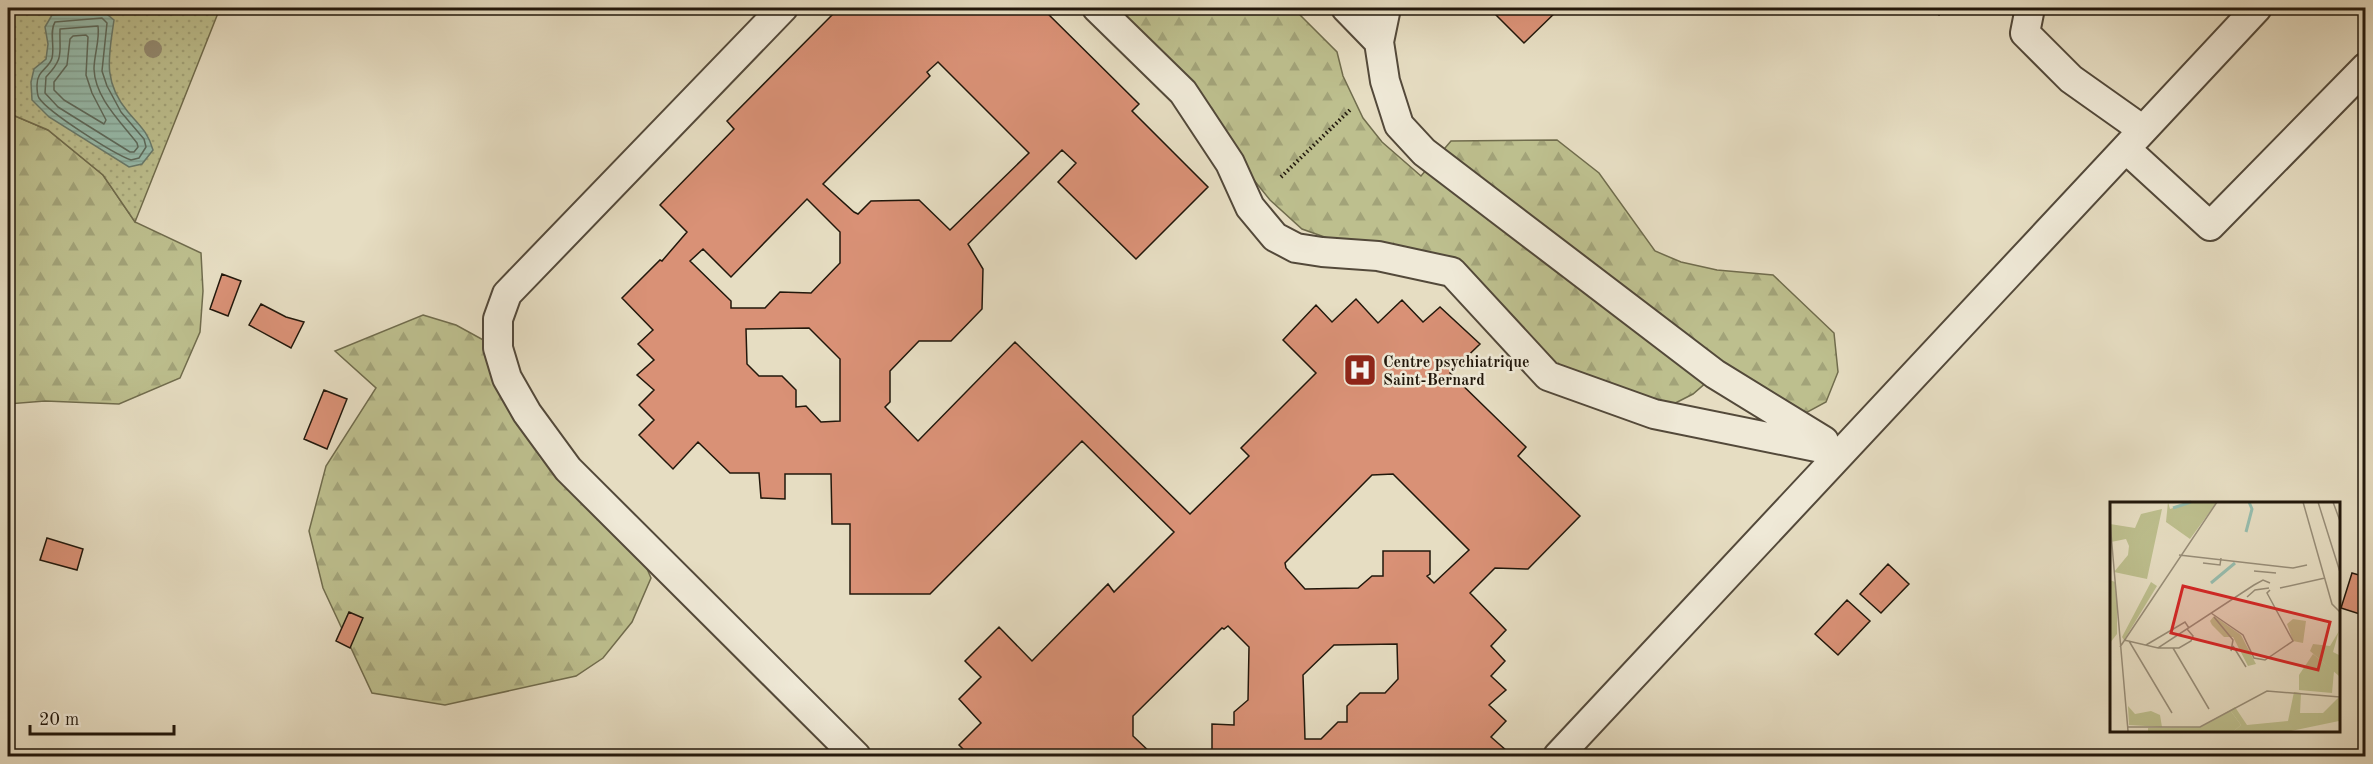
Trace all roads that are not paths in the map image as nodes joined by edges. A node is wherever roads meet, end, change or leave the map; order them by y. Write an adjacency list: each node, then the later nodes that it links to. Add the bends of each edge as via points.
1 (783, 8): 11 (lane, via 507,294 498,319 498,348 507,378 527,413 568,469)
2 (1097, 8): 10 (lane, via 1183,92 1230,163 1250,207 1275,237 1296,248 1378,256 1452,272 1548,376 1654,414)
3 (1346, 8): 7 (lane)
4 (1386, 8): 7 (lane)
5 (2031, 8): 9 (lane, via 2025,33)
6 (2257, 8): 9 (lane)
7 (1379, 42): 10 (lane, via 1385,81 1400,125 1424,152 1715,374)
8 (2366, 67): 9 (lane, via 2210,226)
9 (2134, 139): 10 (lane)
10 (1841, 452): 12 (lane)
11 (856, 756)
12 (1558, 756)

